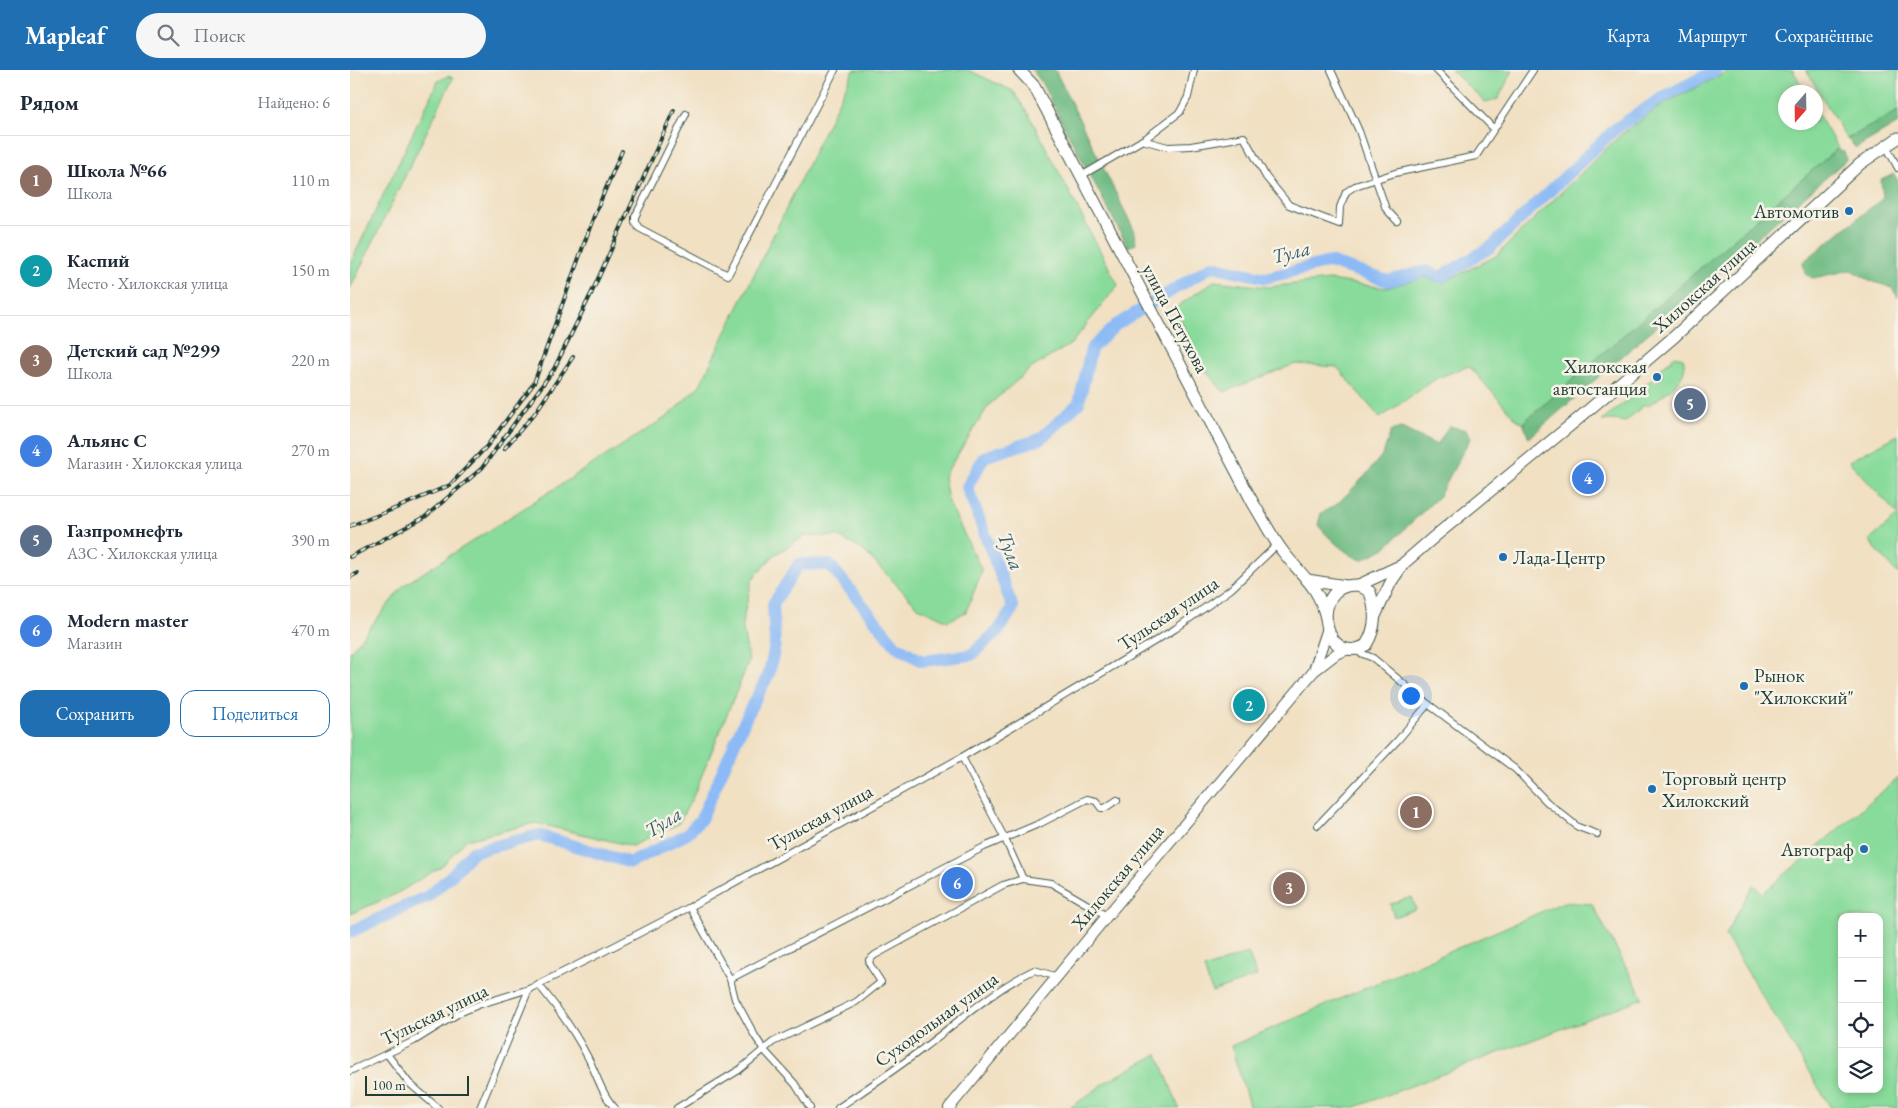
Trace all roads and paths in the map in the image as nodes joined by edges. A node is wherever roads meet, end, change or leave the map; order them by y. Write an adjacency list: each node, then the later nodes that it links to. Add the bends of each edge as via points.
1 (835, 70): 7 (street, via 728,275 639,228 635,222)
2 (1019, 70): 13 (highway, улица Петухова, via 1034,86)
3 (1194, 70): 10 (street, via 1188,97 1180,112)
4 (1331, 70): 14 (street, via 1359,131)
5 (1436, 70): 8 (street)
6 (1534, 70): 8 (street)
7 (686, 114)
8 (1493, 128): 14 (street, via 1476,156 1426,165)
9 (1898, 138): 11 (highway, Хилокская улица)
10 (1142, 140): 13 (street); 14 (street, via 1168,147 1244,137 1266,177 1289,205 1339,224 1340,207 1346,192)
11 (1886, 146): 12 (street); 17 (highway, Хилокская улица, via 1860,164 1667,342)
12 (1898, 168)
13 (1081, 176): 16 (highway, улица Петухова)
14 (1375, 180): 15 (street, via 1386,209)
15 (1397, 221)
16 (1278, 544): 18 (highway, улица Петухова); 28 (street, Тульская улица, via 1231,589 1175,628)
17 (1404, 564): 19 (highway); 21 (highway, via 1391,582)
18 (1307, 580): 20 (highway); 22 (highway, улица Петухова, via 1323,602)
19 (1359, 585): 20 (highway); 21 (highway, via 1370,592)
20 (1346, 586): 22 (highway, via 1331,598 1327,607)
21 (1375, 616): 23 (highway)
22 (1327, 623): 24 (highway, via 1331,637); 26 (main road)
23 (1369, 639): 24 (highway, via 1366,645); 25 (street)
24 (1350, 650): 25 (street); 26 (main road, via 1336,654)
25 (1373, 658): 27 (street)
26 (1314, 671): 35 (main road, Хилокская улица)
27 (1428, 704): 30 (street); 31 (street, via 1515,769 1547,802 1578,827)
28 (962, 757): 32 (street); 34 (street, Тульская улица)
29 (1117, 800): 32 (street, via 1100,808 1096,801 1087,799)
30 (1318, 826)
31 (1597, 834)
32 (1005, 839): 33 (street); 37 (street)
33 (1024, 879): 35 (street, via 1051,883); 40 (street, via 1003,885 875,954 869,960 870,965 881,982 856,1002 773,1042)
34 (690, 907): 37 (street); 38 (street, Тульская улица)
35 (1107, 916): 36 (main road, Хилокская улица)
36 (1058, 977): 48 (street, Суходольная улица, via 1034,970 1020,977); 49 (main road, Хилокская улица)
37 (730, 979): 40 (street, via 735,999)
38 (538, 984): 39 (street, Тульская улица); 45 (street, via 565,1017)
39 (529, 989): 41 (street, Тульская улица, via 459,1013); 44 (street)
40 (764, 1050): 46 (street, via 739,1070); 47 (street, via 795,1084)
41 (386, 1054): 42 (street, Тульская улица); 43 (street, via 409,1083)
42 (350, 1071)
43 (438, 1108)
44 (480, 1108)
45 (614, 1108)
46 (677, 1108)
47 (810, 1108)
48 (838, 1108)
49 (949, 1108)

